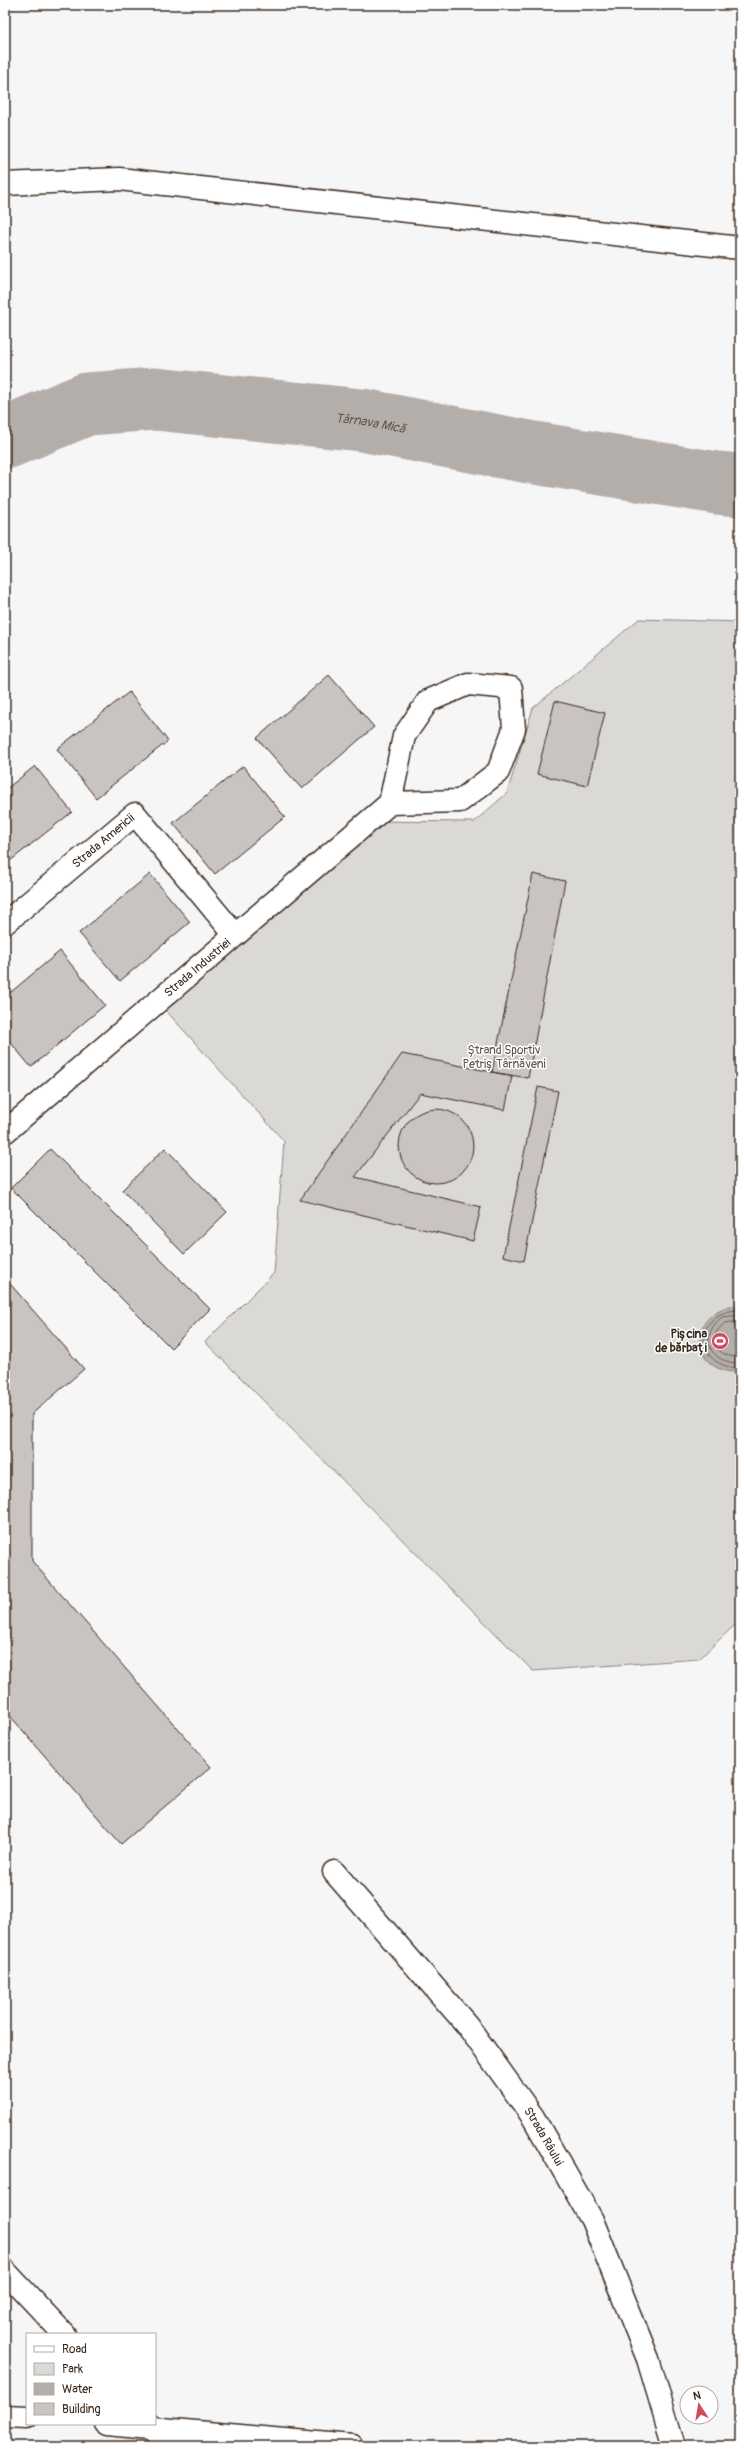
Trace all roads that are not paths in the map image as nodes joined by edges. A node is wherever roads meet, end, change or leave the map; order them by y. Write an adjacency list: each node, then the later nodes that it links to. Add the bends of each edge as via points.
1 (5, 184): 2 (street, via 119,179)
2 (740, 248)
3 (390, 803): 3 (street, via 460,801 498,772 514,729 511,688 468,684 428,701 404,736); 5 (street, Strada Industriei)
4 (5, 923): 5 (street, Strada Americii, via 135,814)
5 (235, 935): 6 (street, Strada Industriei)
6 (5, 1132)
7 (334, 1872): 16 (street, Strada Râului, via 467,2025 533,2117 592,2220 648,2358)
8 (5, 2271): 9 (street)
9 (63, 2333)
10 (5, 2416): 11 (street)
11 (26, 2418)
12 (128, 2425): 13 (street)
13 (150, 2426): 14 (street); 15 (street)
14 (168, 2446)
15 (352, 2446)
16 (674, 2446)

